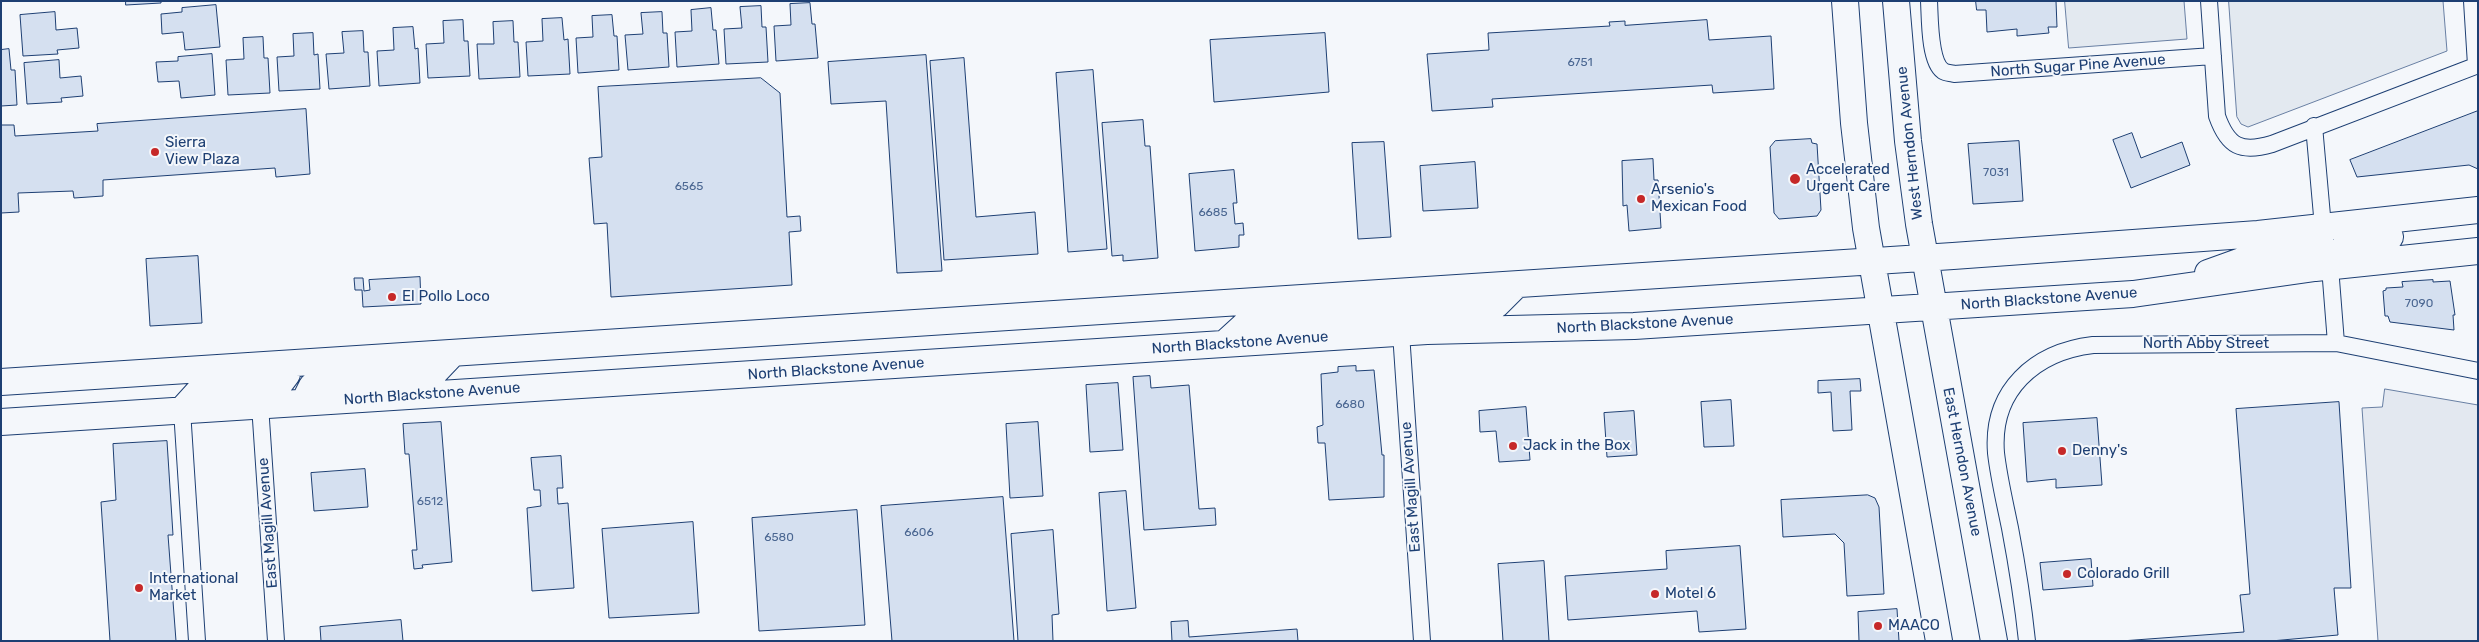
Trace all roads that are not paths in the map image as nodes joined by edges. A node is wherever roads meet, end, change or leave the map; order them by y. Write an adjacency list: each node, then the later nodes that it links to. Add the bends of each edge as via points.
1 (1845, 1): 14 (main road, via 1854,131)
2 (1896, 1): 13 (main road, West Herndon Avenue, via 1908,141)
3 (1929, 1): 6 (street, North Sugar Pine Avenue, via 1936,62 1943,71 1954,74)
4 (2208, 1): 6 (street)
5 (2472, 1): 7 (street)
6 (2212, 56): 8 (street, via 2217,116 2222,131 2233,144 2244,149 2257,148)
7 (2477, 65): 8 (street)
8 (2314, 126): 10 (street)
9 (2478, 210): 10 (main road)
10 (2323, 227): 13 (main road); 17 (main road, via 2319,243 2311,248 2247,259)
11 (2478, 228): 15 (main road, via 2348,243)
12 (2478, 251): 15 (main road, North Blackstone Avenue)
13 (1925, 258): 14 (main road); 19 (main road, West Herndon Avenue)
14 (1872, 262): 16 (main road); 20 (main road)
15 (2330, 267): 17 (main road, North Blackstone Avenue); 22 (street)
16 (1516, 284): 18 (main road); 21 (main road, via 1496,305 1416,314 1403,324)
17 (2166, 290): 19 (main road, North Blackstone Avenue, via 2134,294)
18 (1414, 291): 23 (main road, via 1402,305 1375,315 1247,323); 24 (main road)
19 (1932, 296): 20 (main road, North Blackstone Avenue); 36 (main road, East Herndon Avenue)
20 (1878, 298): 21 (main road, North Blackstone Avenue, via 1642,326); 35 (main road)
21 (1401, 333): 23 (main road, North Blackstone Avenue); 34 (street, East Magill Avenue)
22 (2336, 343): 26 (street, North Abby Street); 37 (street, North Abby Street, via 2073,347 2038,362 2025,372 2002,408 1997,426 1996,452)
23 (1224, 344): 28 (main road, North Blackstone Avenue)
24 (453, 353): 25 (main road); 28 (main road, via 433,374 321,381 312,386)
25 (287, 364): 27 (main road); 30 (main road, via 287,374 281,382 201,389)
26 (2478, 372)
27 (1, 382)
28 (304, 402): 29 (main road, North Blackstone Avenue)
29 (260, 405): 30 (main road, North Blackstone Avenue); 33 (street, East Magill Avenue)
30 (182, 410): 31 (main road, North Blackstone Avenue); 32 (street)
31 (1, 422)
32 (197, 641)
33 (276, 641)
34 (1422, 641)
35 (1939, 641)
36 (1994, 641)
37 (2027, 641)

